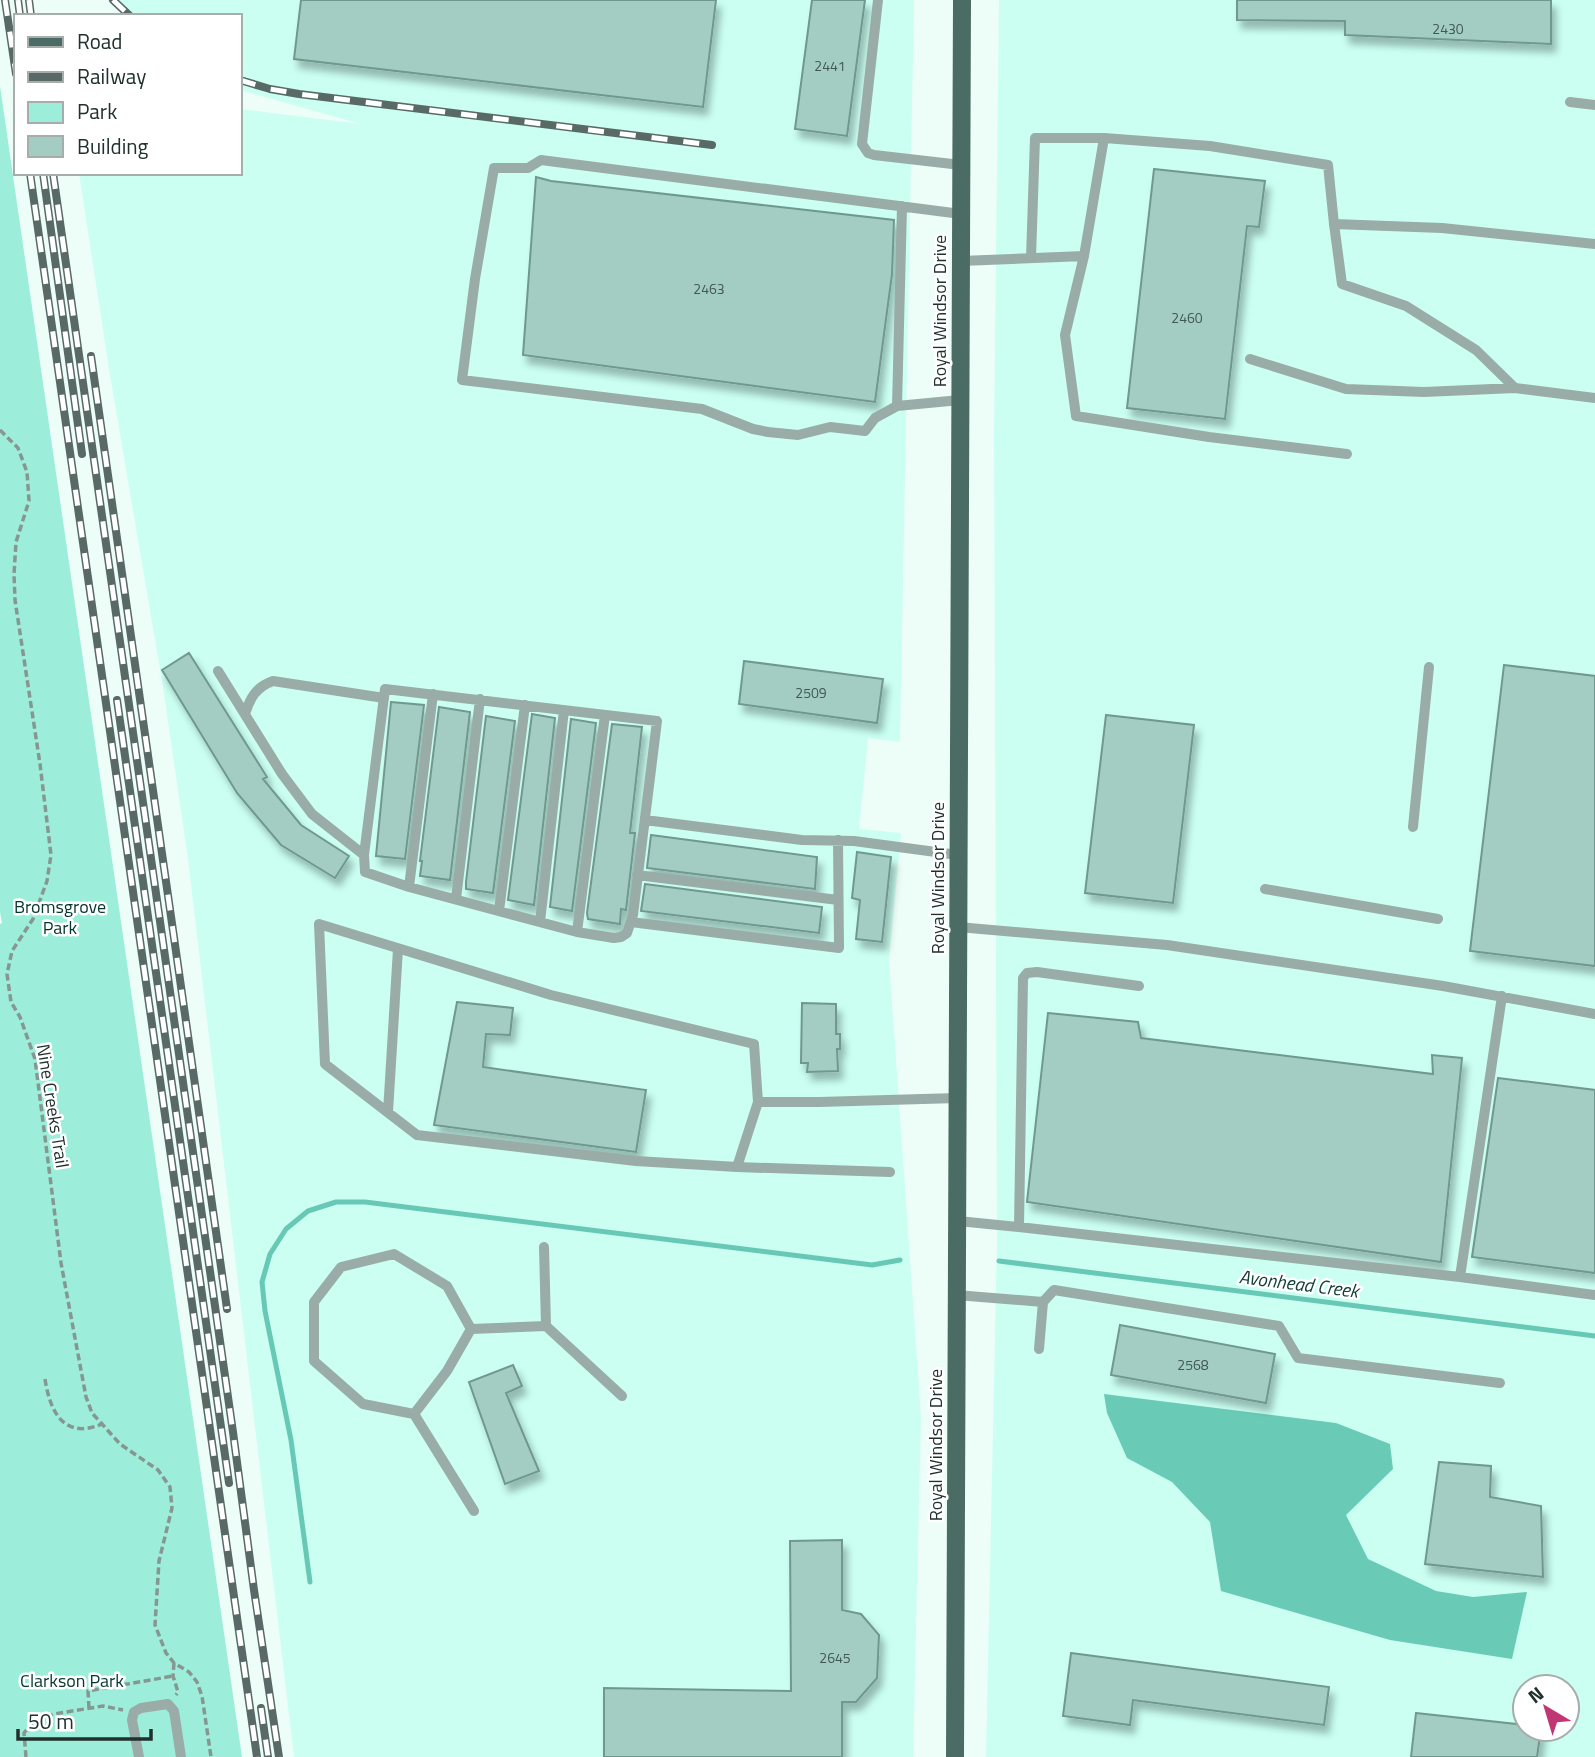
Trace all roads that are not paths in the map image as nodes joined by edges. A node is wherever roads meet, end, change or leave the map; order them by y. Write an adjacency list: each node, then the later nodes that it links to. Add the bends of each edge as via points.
1 (878, 0): 6 (lane, via 862,144 874,155)
2 (962, 0): 6 (main road, Royal Windsor Drive)
3 (1570, 103): 4 (lane)
4 (1595, 105)
5 (1104, 138): 9 (lane, via 1210,146 1328,165); 11 (lane); 12 (lane, via 1035,138)
6 (961, 165): 8 (main road, Royal Windsor Drive)
7 (902, 206): 8 (lane); 18 (lane); 18 (lane, via 541,160 528,168 494,168 462,380 702,409 754,429 794,435 830,428 865,431)
8 (961, 214): 13 (main road, Royal Windsor Drive)
9 (1334, 224): 10 (lane, via 1442,228); 15 (lane, via 1342,284 1406,306 1475,350)
10 (1595, 244)
11 (1084, 256): 12 (lane); 19 (lane, via 1065,335 1076,416)
12 (1031, 258): 13 (lane)
13 (961, 261): 17 (main road, Royal Windsor Drive)
14 (1250, 359): 15 (lane, via 1346,389)
15 (1516, 388): 16 (lane)
16 (1595, 398)
17 (960, 400): 18 (lane); 33 (main road, Royal Windsor Drive)
18 (897, 406)
19 (1347, 454)
20 (1429, 667): 30 (lane)
21 (218, 671): 27 (lane)
22 (433, 694): 23 (lane, via 385,688); 24 (lane); 35 (lane)
23 (384, 698): 27 (lane, via 273,681 254,693); 32 (lane)
24 (480, 699): 25 (lane); 37 (lane)
25 (525, 705): 26 (lane); 39 (lane)
26 (564, 710): 28 (lane); 41 (lane)
27 (245, 714): 32 (lane, via 312,814)
28 (605, 715): 29 (lane, via 657,721); 44 (lane)
29 (645, 820): 31 (lane, via 802,840); 34 (lane)
30 (1413, 827)
31 (838, 840): 33 (lane); 38 (lane)
32 (364, 855): 35 (lane, via 365,873)
33 (958, 855): 43 (main road, Royal Windsor Drive)
34 (638, 875): 38 (lane); 42 (lane)
35 (409, 887): 37 (lane)
36 (1265, 889): 40 (lane)
37 (456, 900): 39 (lane)
38 (838, 900): 42 (lane, via 839,948)
39 (499, 911): 41 (lane)
40 (1438, 919)
41 (540, 922): 44 (lane)
42 (631, 922): 44 (lane, via 621,937)
43 (958, 927): 47 (lane, via 1167,945); 49 (main road, Royal Windsor Drive)
44 (577, 932)
45 (398, 949): 50 (lane, via 551,995 754,1044); 51 (lane); 51 (lane, via 319,924 325,1064)
46 (1139, 986): 55 (lane, via 1037,972 1023,978)
47 (1502, 996): 48 (lane); 57 (lane)
48 (1595, 1014)
49 (957, 1097): 50 (lane); 54 (main road, Royal Windsor Drive)
50 (758, 1102): 52 (lane)
51 (388, 1112): 52 (lane, via 417,1135 636,1161)
52 (737, 1167): 53 (lane)
53 (890, 1172)
54 (958, 1222): 55 (lane); 58 (main road, Royal Windsor Drive)
55 (1020, 1227): 57 (lane)
56 (544, 1247): 61 (lane)
57 (1460, 1277): 59 (lane)
58 (956, 1295): 60 (lane); 70 (main road, Royal Windsor Drive)
59 (1595, 1295)
60 (1043, 1302): 63 (lane); 64 (lane, via 1054,1290 1279,1326 1298,1358)
61 (546, 1326): 62 (lane); 65 (lane)
62 (471, 1329): 66 (lane); 66 (lane, via 447,1286 394,1254 341,1267 314,1301 314,1361 363,1404)
63 (1039, 1349)
64 (1500, 1384)
65 (622, 1396)
66 (415, 1413): 67 (lane)
67 (474, 1511)
68 (139, 1757): 69 (lane, via 134,1712 168,1704 174,1711)
69 (181, 1757)
70 (954, 1757)

